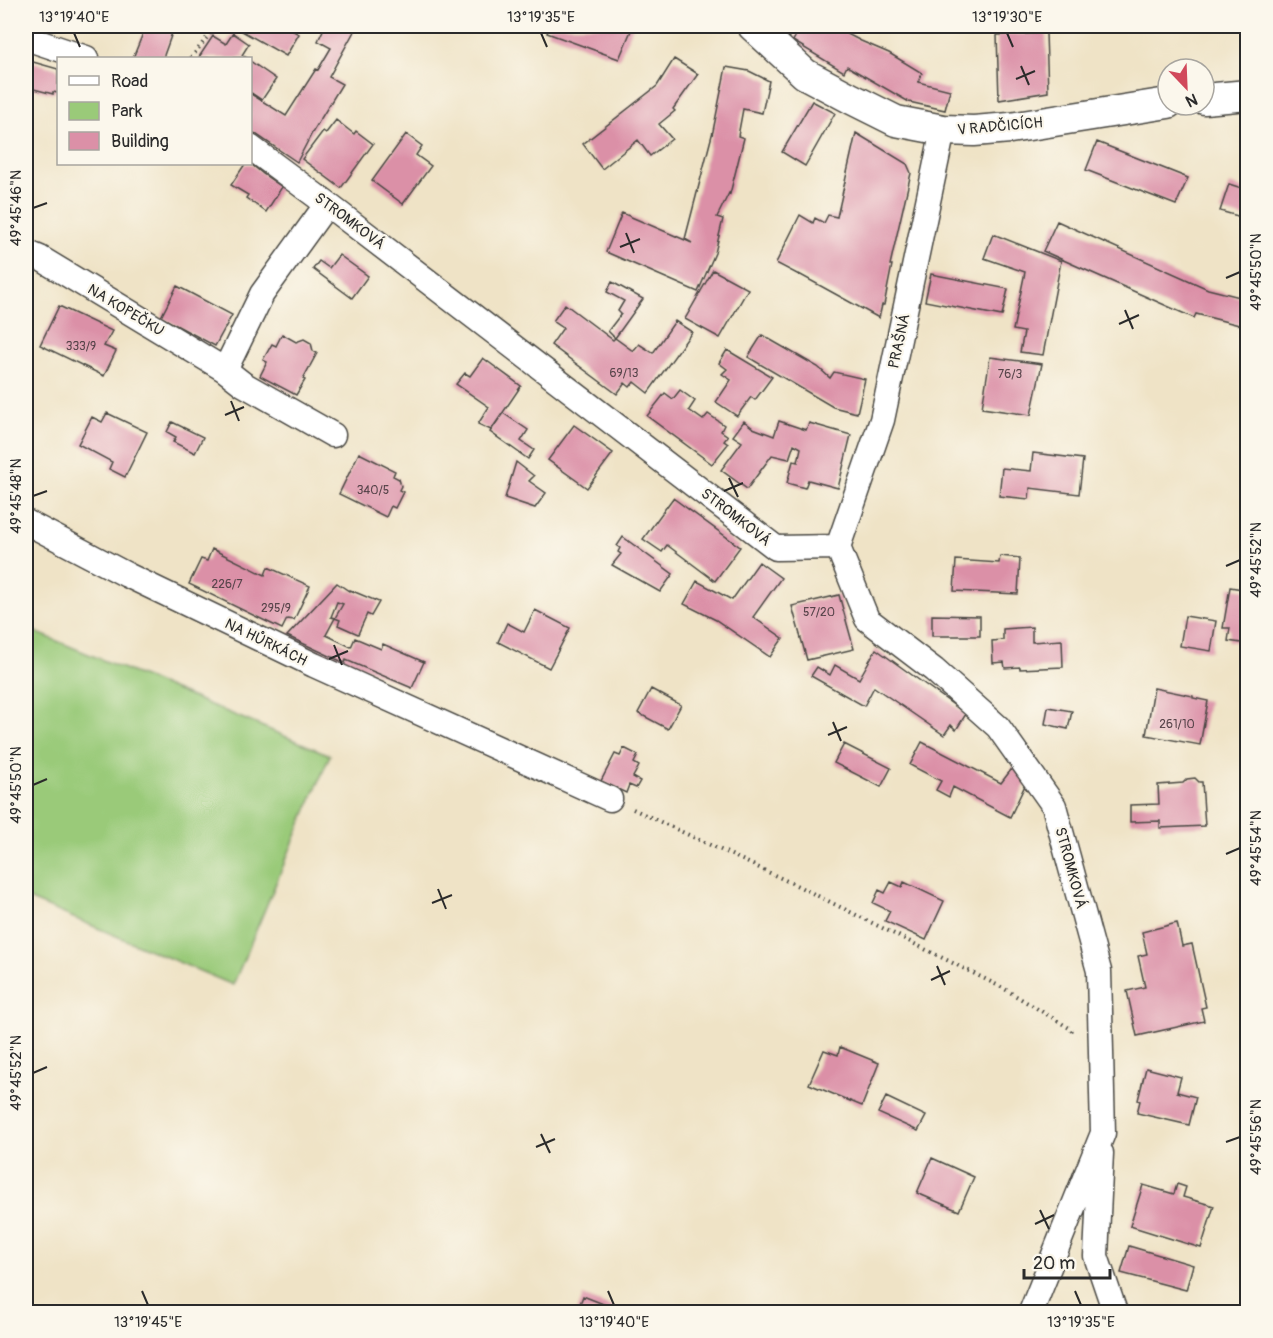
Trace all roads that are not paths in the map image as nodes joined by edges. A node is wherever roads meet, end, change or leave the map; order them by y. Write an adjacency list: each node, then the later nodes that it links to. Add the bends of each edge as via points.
1 (753, 26): 7 (street, V RADČICÍCH, via 806,74 824,84 896,121)
2 (26, 38): 3 (street)
3 (83, 57)
4 (1248, 95): 5 (street)
5 (1216, 98)
6 (1156, 105): 7 (street, V RADČICÍCH, via 1010,128)
7 (943, 130): 14 (street, PRAŠNÁ, via 882,420)
8 (252, 148): 9 (street, STROMKOVÁ)
9 (327, 204): 11 (street, via 262,294); 14 (street, STROMKOVÁ, via 776,548)
10 (26, 252): 11 (street, NA KOPEČKU)
11 (225, 370): 12 (street, NA KOPEČKU)
12 (333, 435)
13 (26, 522): 15 (street, NA HŮRKÁCH, via 314,666)
14 (838, 547): 16 (street, STROMKOVÁ, via 867,619 934,670 998,727 1054,806 1099,971)
15 (610, 799)
16 (1103, 1133): 17 (street, STROMKOVÁ); 18 (street, STROMKOVÁ, via 1096,1256)
17 (1031, 1312)
18 (1114, 1312)

